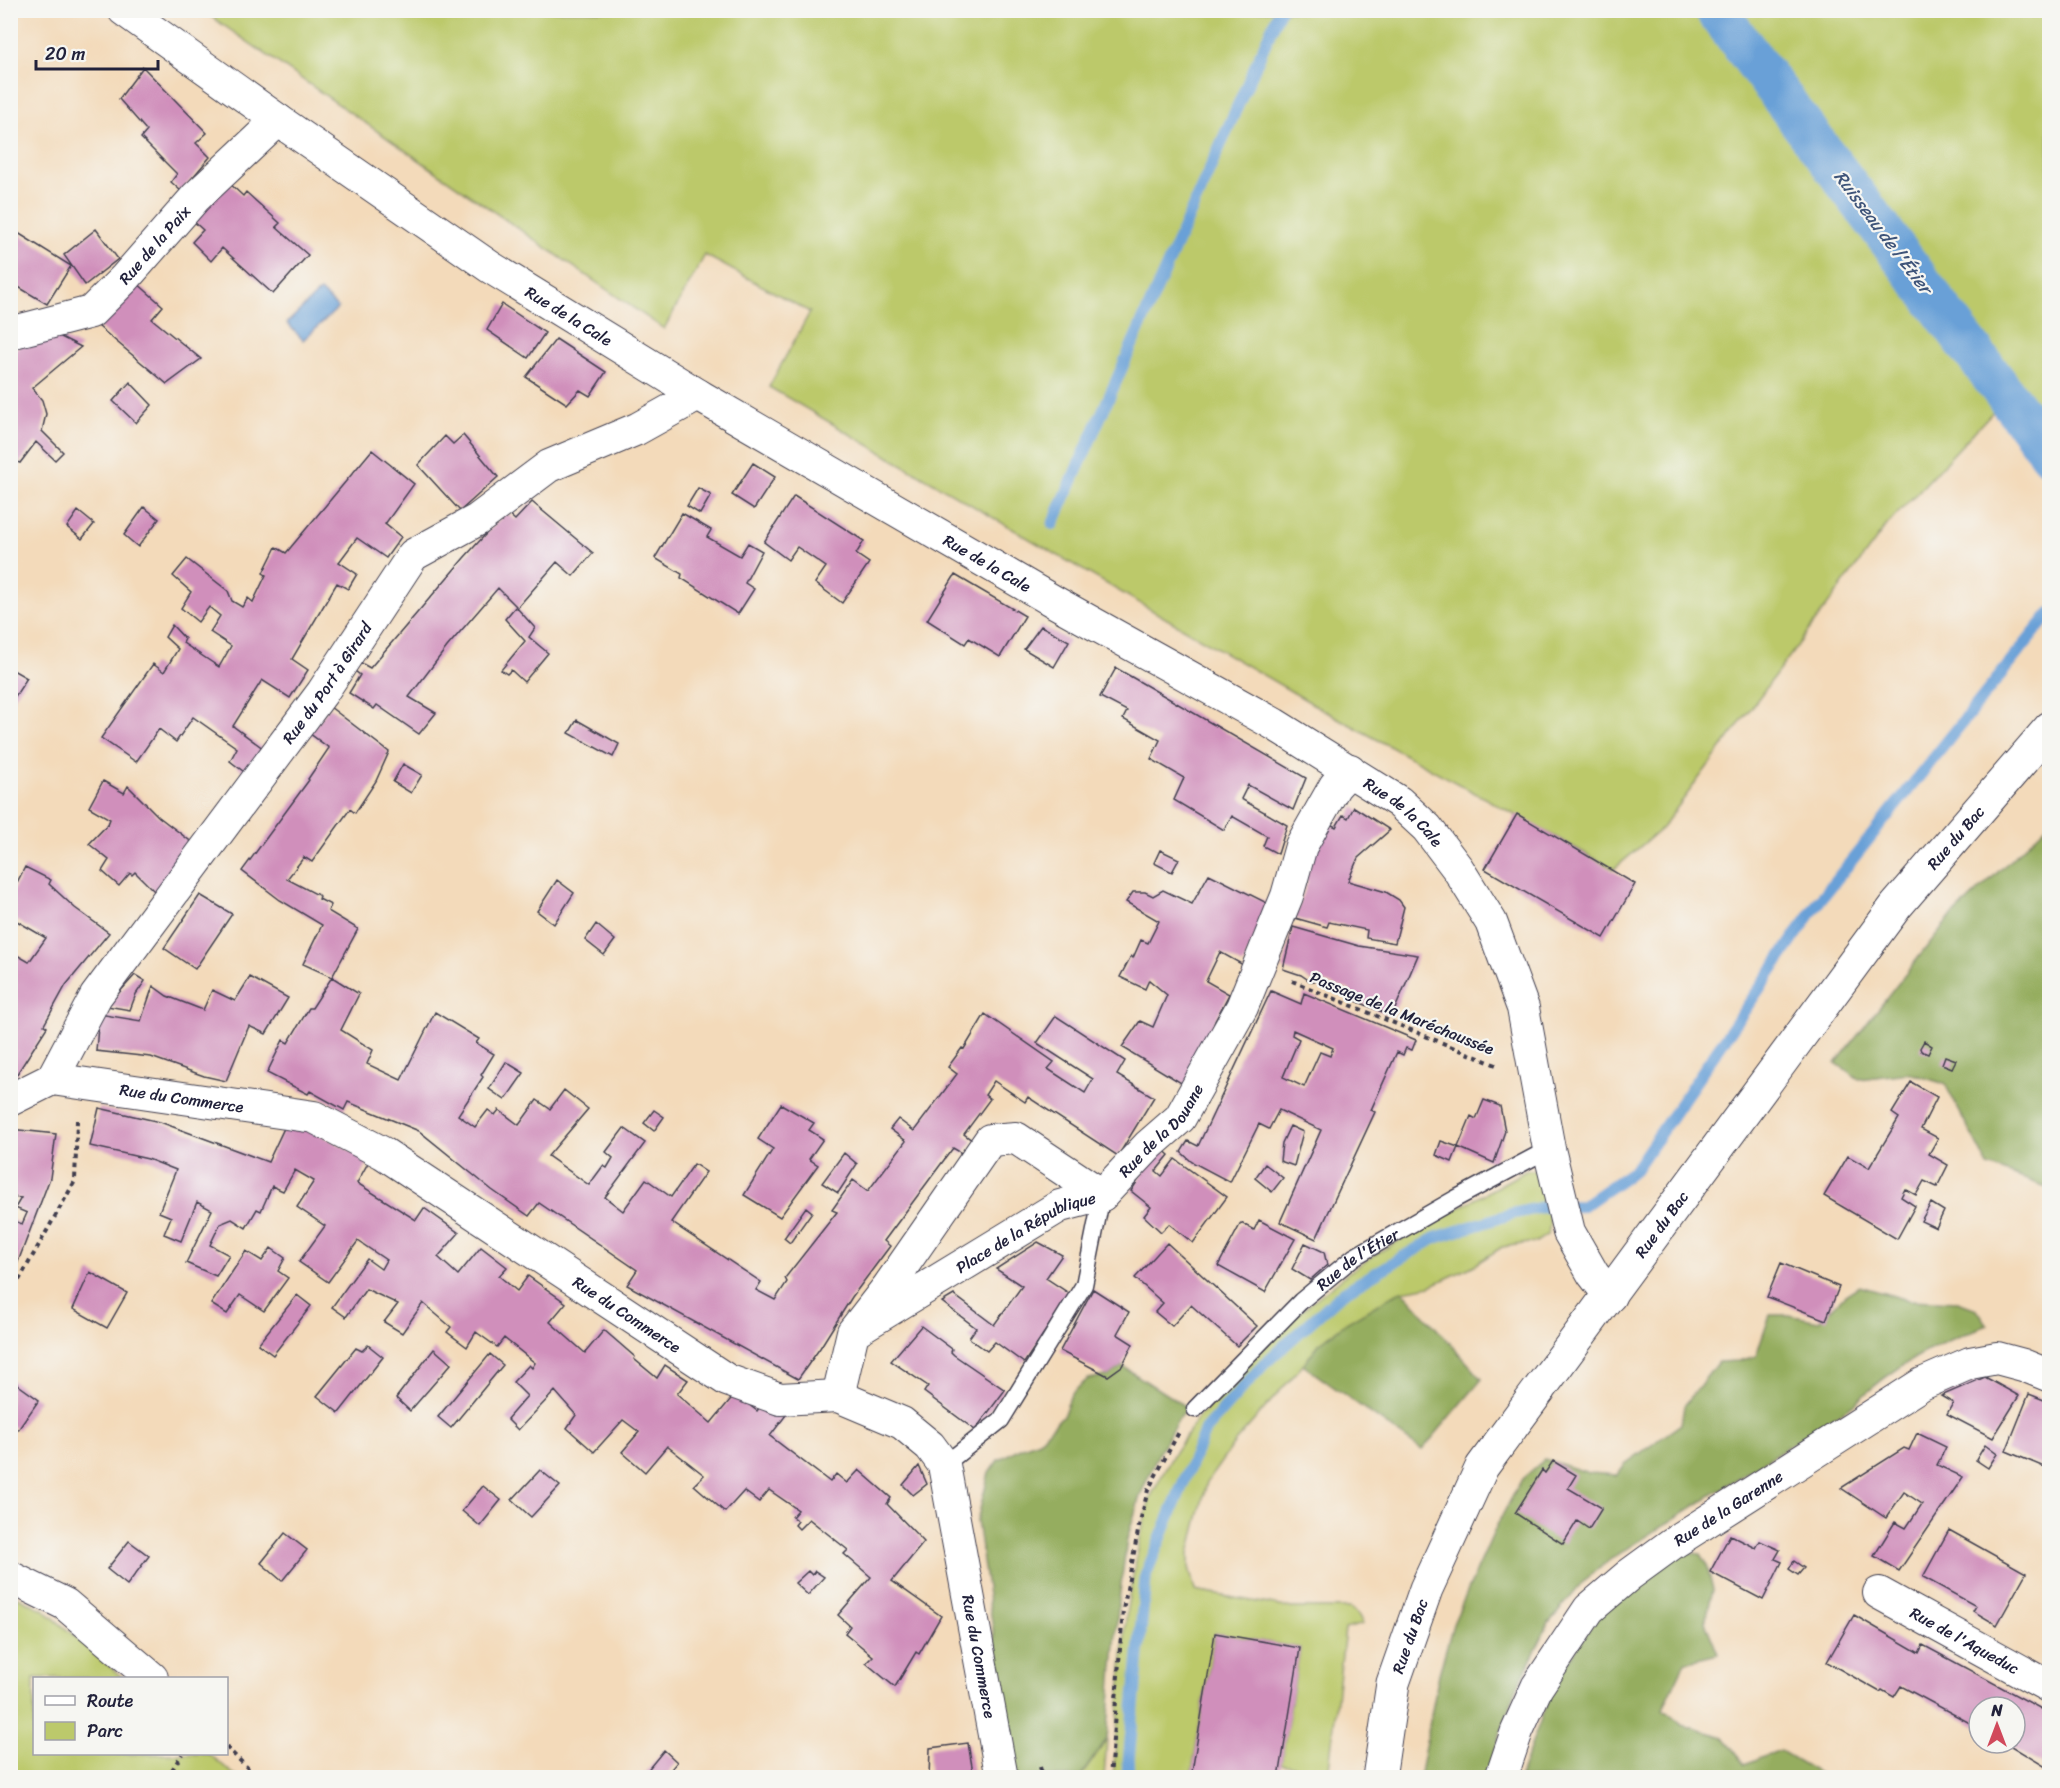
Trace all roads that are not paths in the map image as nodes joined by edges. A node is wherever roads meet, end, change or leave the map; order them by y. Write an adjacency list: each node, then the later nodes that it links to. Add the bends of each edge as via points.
1 (124, 10): 2 (street, Rue de la Cale)
2 (278, 120): 3 (street, Rue de la Paix, via 196,197 91,312); 4 (street, Rue de la Cale, via 490,267)
3 (10, 333)
4 (698, 395): 6 (street, Rue de la Cale); 7 (street, Rue du Port à Girard, via 637,429 549,466 477,520 413,555 322,693 96,996)
5 (2049, 728): 11 (main road, Rue du Bac, via 1896,906)
6 (1350, 770): 9 (street, Rue de la Cale, via 1399,802 1427,828 1491,922 1523,1008); 10 (street, Rue de la Douane, via 1335,786 1301,846 1287,896 1242,1007 1180,1118)
7 (65, 1081): 8 (street); 14 (street, Rue du Commerce, via 315,1117 383,1153 727,1380 780,1399)
8 (10, 1100)
9 (1552, 1160): 11 (street, Rue de la Cale, via 1569,1232); 15 (lane, Rue de l'Étier, via 1455,1199 1354,1257 1301,1301)
10 (1102, 1195): 12 (street, Place de la République, via 1060,1206); 12 (street, Place de la République, via 1016,1138 990,1140); 16 (lane, via 1084,1285 1001,1420)
11 (1610, 1296): 22 (main road, Rue du Bac, via 1482,1467 1426,1589 1393,1683)
12 (853, 1332): 14 (street, Place de la République)
13 (2049, 1376): 23 (street, Rue de la Garenne, via 1997,1358 1970,1363 1922,1384 1673,1543 1589,1609 1537,1687)
14 (837, 1396): 16 (street, Rue du Commerce, via 902,1424 930,1446)
15 (1195, 1409)
16 (944, 1465): 21 (street, Rue du Commerce)
17 (10, 1577): 19 (street, via 65,1604)
18 (1879, 1593): 20 (street, Rue de l'Aqueduc)
19 (151, 1677)
20 (2049, 1687)
21 (1002, 1778)
22 (1379, 1778)
23 (1501, 1778)

